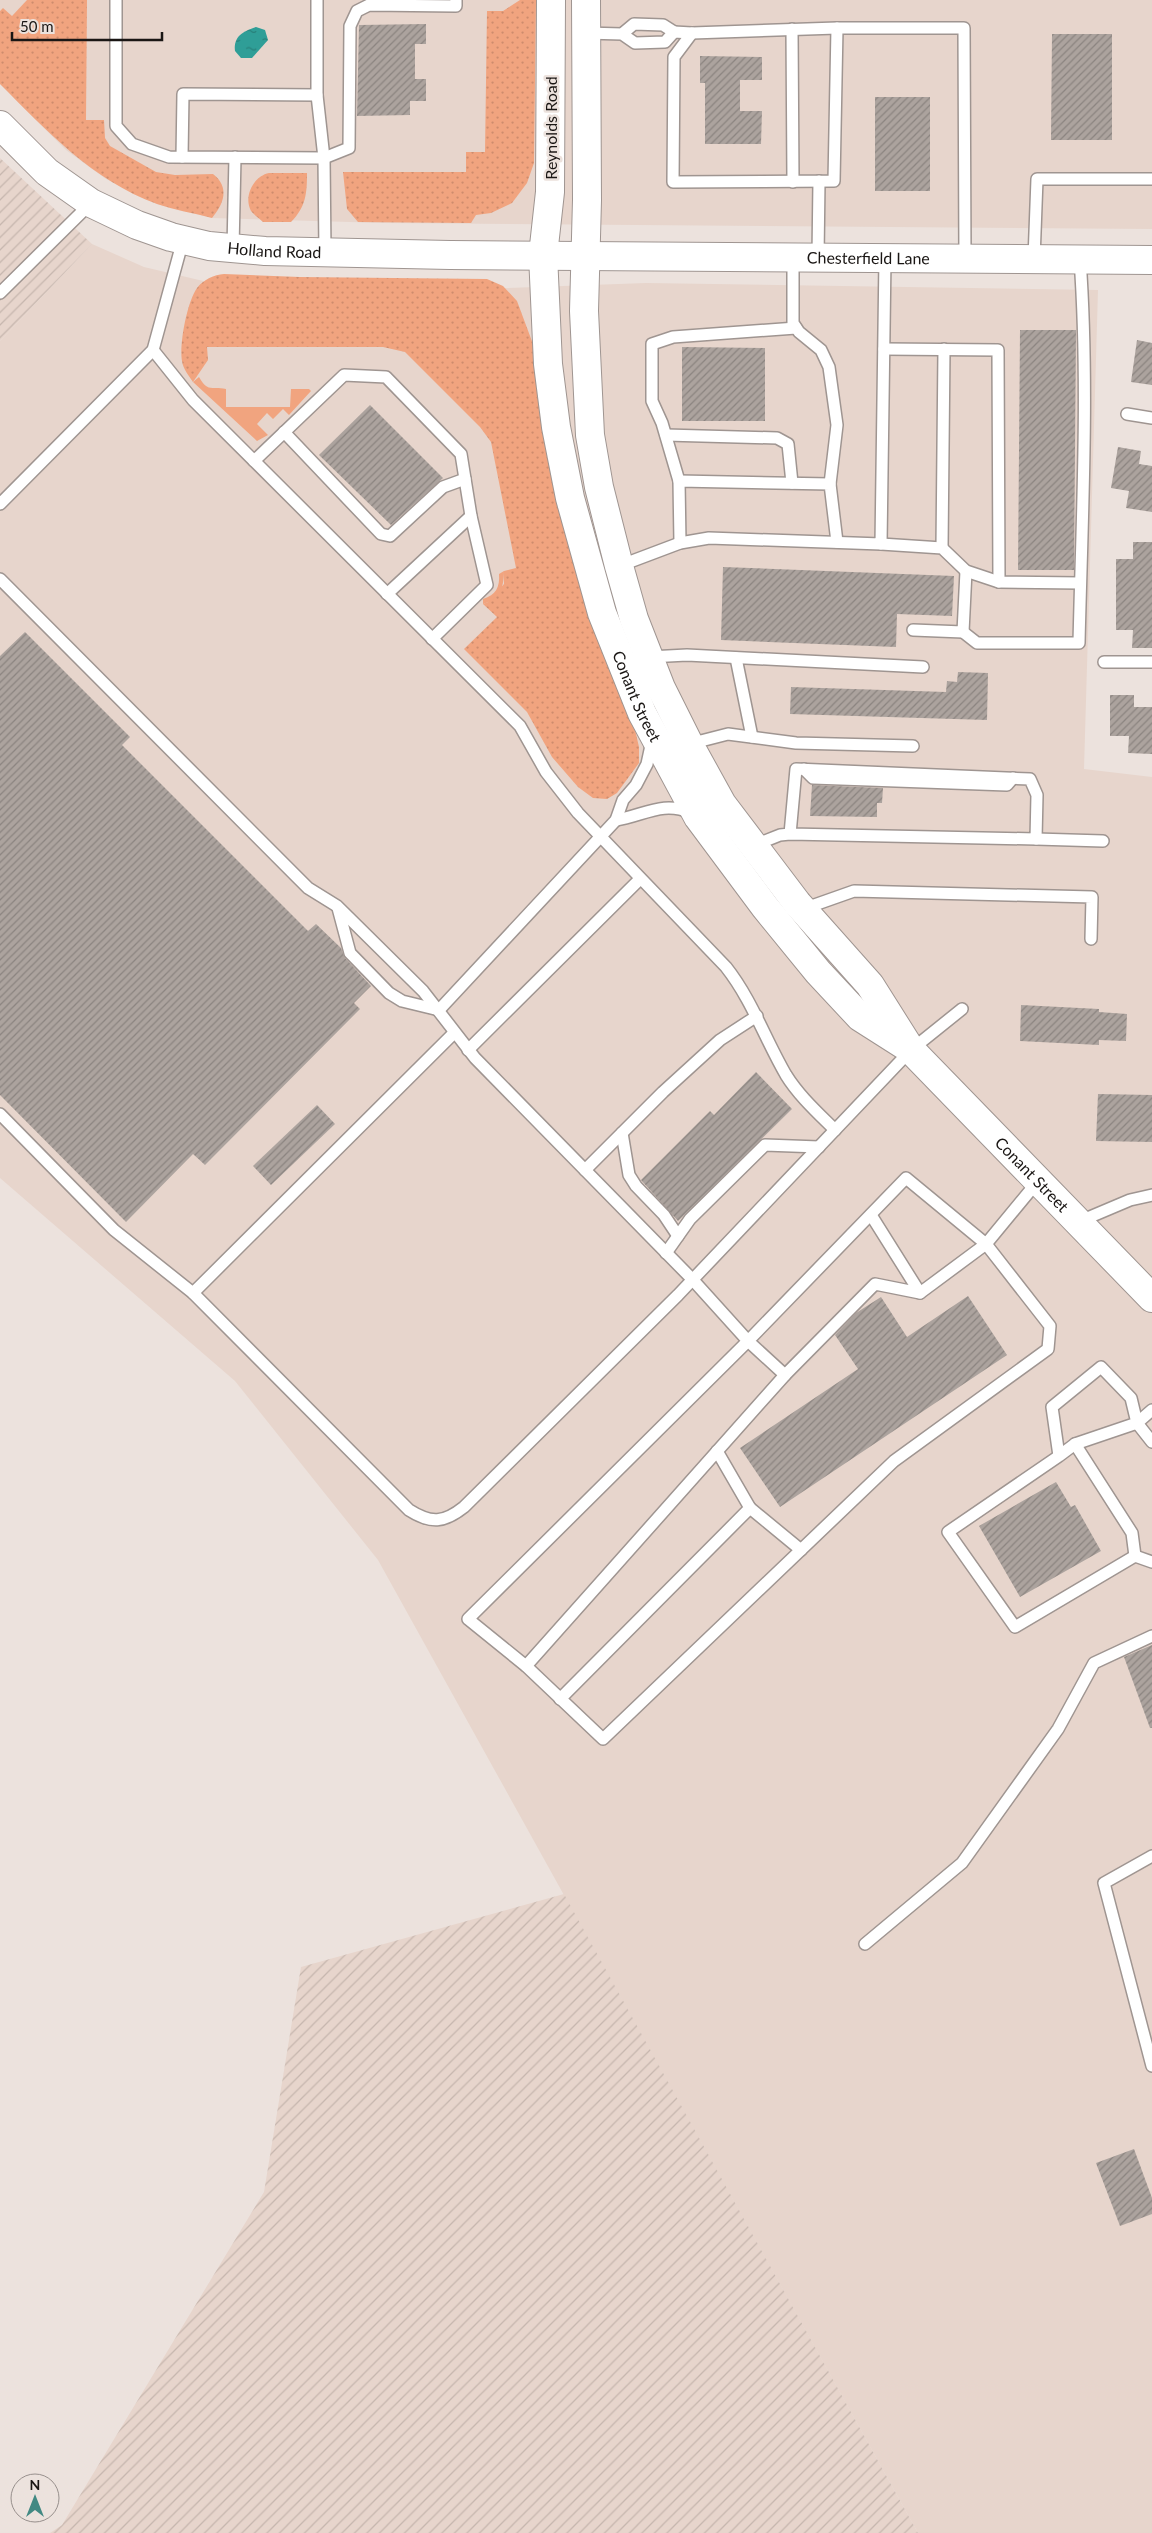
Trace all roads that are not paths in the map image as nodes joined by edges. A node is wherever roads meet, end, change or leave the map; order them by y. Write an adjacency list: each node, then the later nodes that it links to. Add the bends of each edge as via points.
1 (116, 0): 14 (lane, via 116,126 132,144 169,157)
2 (317, 0): 12 (lane)
3 (551, 0): 24 (main road, Reynolds Road, via 550,192)
4 (586, 0): 10 (main road)
5 (456, 3): 16 (lane, via 369,5 358,11 350,26 349,148)
6 (837, 28): 7 (lane); 18 (lane, via 834,181); 28 (lane, via 964,28)
7 (792, 30): 9 (lane); 19 (lane)
8 (674, 32): 9 (lane); 11 (lane, via 663,25 634,24); 11 (lane, via 665,42 635,43)
9 (692, 33): 19 (lane, via 674,57 673,182)
10 (586, 34): 11 (lane); 25 (main road)
11 (622, 34)
12 (316, 95): 14 (lane, via 182,94); 16 (lane)
13 (0, 125): 20 (main road, Holland Road, via 48,172)
14 (182, 157): 15 (lane)
15 (235, 158): 16 (lane); 22 (lane)
16 (324, 158): 23 (lane)
17 (1152, 179): 29 (lane, via 1037,178)
18 (819, 181): 19 (lane); 26 (lane)
19 (794, 182)
20 (91, 203): 21 (main road, Holland Road, via 137,225); 32 (lane)
21 (182, 240): 22 (main road, Holland Road); 36 (lane)
22 (233, 248): 23 (main road, Holland Road)
23 (325, 252): 24 (main road, Holland Road)
24 (543, 255): 25 (main road, Holland Road); 66 (main road, Conant Street, via 551,390 570,498 611,638)
25 (586, 256): 26 (main road, Chesterfield Lane); 52 (main road, Conant Street, via 584,311 590,435)
26 (805, 257): 27 (main road, Chesterfield Lane); 33 (lane, via 793,323)
27 (885, 258): 28 (main road, Chesterfield Lane); 34 (lane)
28 (965, 259): 29 (main road, Chesterfield Lane)
29 (1034, 259): 30 (main road, Chesterfield Lane)
30 (1080, 259): 31 (main road, Chesterfield Lane); 56 (lane, via 1085,338)
31 (1152, 260)
32 (0, 293)
33 (796, 328): 40 (lane, via 673,337 652,344 652,401); 45 (lane, via 821,350 829,367 837,424)
34 (884, 349): 35 (lane); 50 (lane)
35 (944, 349): 51 (lane); 55 (lane, via 998,350)
36 (153, 350): 41 (lane, via 193,400); 46 (lane)
37 (1127, 414): 38 (lane)
38 (1152, 418)
39 (284, 432): 41 (lane); 42 (lane, via 381,534 390,536 442,487); 42 (lane, via 344,375 386,377 461,454)
40 (666, 435): 43 (lane); 44 (lane, via 777,438 788,444)
41 (254, 461): 57 (lane)
42 (465, 479): 47 (lane)
43 (679, 481): 44 (lane); 49 (lane)
44 (792, 483): 45 (lane)
45 (830, 484): 48 (lane)
46 (0, 504)
47 (471, 516): 57 (lane); 60 (lane, via 487,585)
48 (837, 542): 49 (lane, via 709,538); 50 (lane)
49 (680, 543): 52 (lane)
50 (881, 544): 51 (lane)
51 (942, 548): 53 (lane)
52 (619, 566): 61 (main road, Conant Street, via 634,620)
53 (966, 571): 55 (lane); 59 (lane)
54 (0, 579): 78 (lane, via 308,888)
55 (998, 582): 56 (lane)
56 (1080, 583): 59 (lane, via 1079,643 977,642)
57 (387, 594): 60 (lane)
58 (913, 630): 59 (lane)
59 (963, 632)
60 (432, 639): 73 (lane, via 520,726 546,772)
61 (649, 656): 62 (lane); 68 (main road, Conant Street)
62 (736, 658): 65 (lane); 67 (lane)
63 (1104, 662): 64 (lane)
64 (1152, 662)
65 (923, 667)
66 (652, 734): 70 (lane, via 647,764 636,785 622,800); 71 (main road, Conant Street)
67 (752, 737): 68 (lane, via 728,734); 69 (lane, via 796,743)
68 (689, 744): 76 (main road, Conant Street, via 722,804)
69 (913, 746)
70 (616, 820): 71 (lane, via 669,807 682,809); 73 (lane)
71 (705, 827): 86 (main road, Conant Street, via 791,940 860,1017)
72 (790, 834): 74 (lane); 74 (lane, via 796,768 1030,778 1037,795); 76 (lane)
73 (600, 836): 77 (lane); 82 (lane)
74 (1036, 839): 75 (lane)
75 (1103, 841)
76 (755, 845): 79 (main road, Conant Street)
77 (640, 879): 83 (lane, via 726,967 742,987); 85 (lane)
78 (337, 906): 82 (lane); 82 (lane, via 350,953 402,1001)
79 (803, 909): 80 (lane, via 854,891 1092,897); 86 (main road, Conant Street, via 870,986)
80 (1091, 939)
81 (962, 1009): 86 (lane)
82 (438, 1010): 84 (lane)
83 (756, 1016): 88 (lane, via 800,1095); 89 (lane, via 720,1040)
84 (454, 1033): 85 (lane); 100 (lane)
85 (468, 1050): 91 (lane)
86 (911, 1050): 88 (lane); 92 (main road, Conant Street)
87 (0, 1114): 100 (lane, via 114,1230)
88 (835, 1130): 90 (lane)
89 (622, 1133): 91 (lane); 96 (lane, via 629,1175)
90 (819, 1147): 96 (lane, via 765,1145 690,1219); 99 (lane)
91 (585, 1170): 98 (lane)
92 (1038, 1181): 95 (main road, Conant Street); 97 (lane)
93 (1152, 1195): 95 (lane, via 1130,1200)
94 (870, 1215): 97 (lane, via 906,1178); 101 (lane); 103 (lane)
95 (1078, 1222): 102 (main road, Conant Street)
96 (678, 1236): 98 (lane)
97 (986, 1244): 101 (lane); 112 (lane, via 1050,1326 1048,1349 894,1461)
98 (666, 1253): 99 (lane)
99 (692, 1279): 100 (lane, via 464,1507 440,1520 423,1518 409,1510); 103 (lane)
100 (193, 1293)
101 (920, 1293): 104 (lane, via 874,1284)
102 (1152, 1298)
103 (748, 1342): 104 (lane); 116 (lane, via 468,1619)
104 (785, 1375): 109 (lane)
105 (1152, 1410): 106 (lane)
106 (1137, 1423): 107 (lane); 108 (lane); 110 (lane, via 1131,1398 1101,1367 1052,1407)
107 (1152, 1442)
108 (1075, 1444): 110 (lane); 113 (lane, via 1132,1533)
109 (717, 1452): 111 (lane); 116 (lane)
110 (1058, 1456): 113 (lane, via 948,1532 1015,1627)
111 (750, 1508): 112 (lane); 117 (lane)
112 (801, 1550): 117 (lane, via 603,1739)
113 (1134, 1556): 114 (lane)
114 (1152, 1562)
115 (1152, 1636): 119 (lane, via 1094,1663 1058,1729 962,1863)
116 (526, 1666): 117 (lane)
117 (560, 1699)
118 (1152, 1856): 120 (lane, via 1104,1883)
119 (865, 1944)
120 (1152, 2066)

